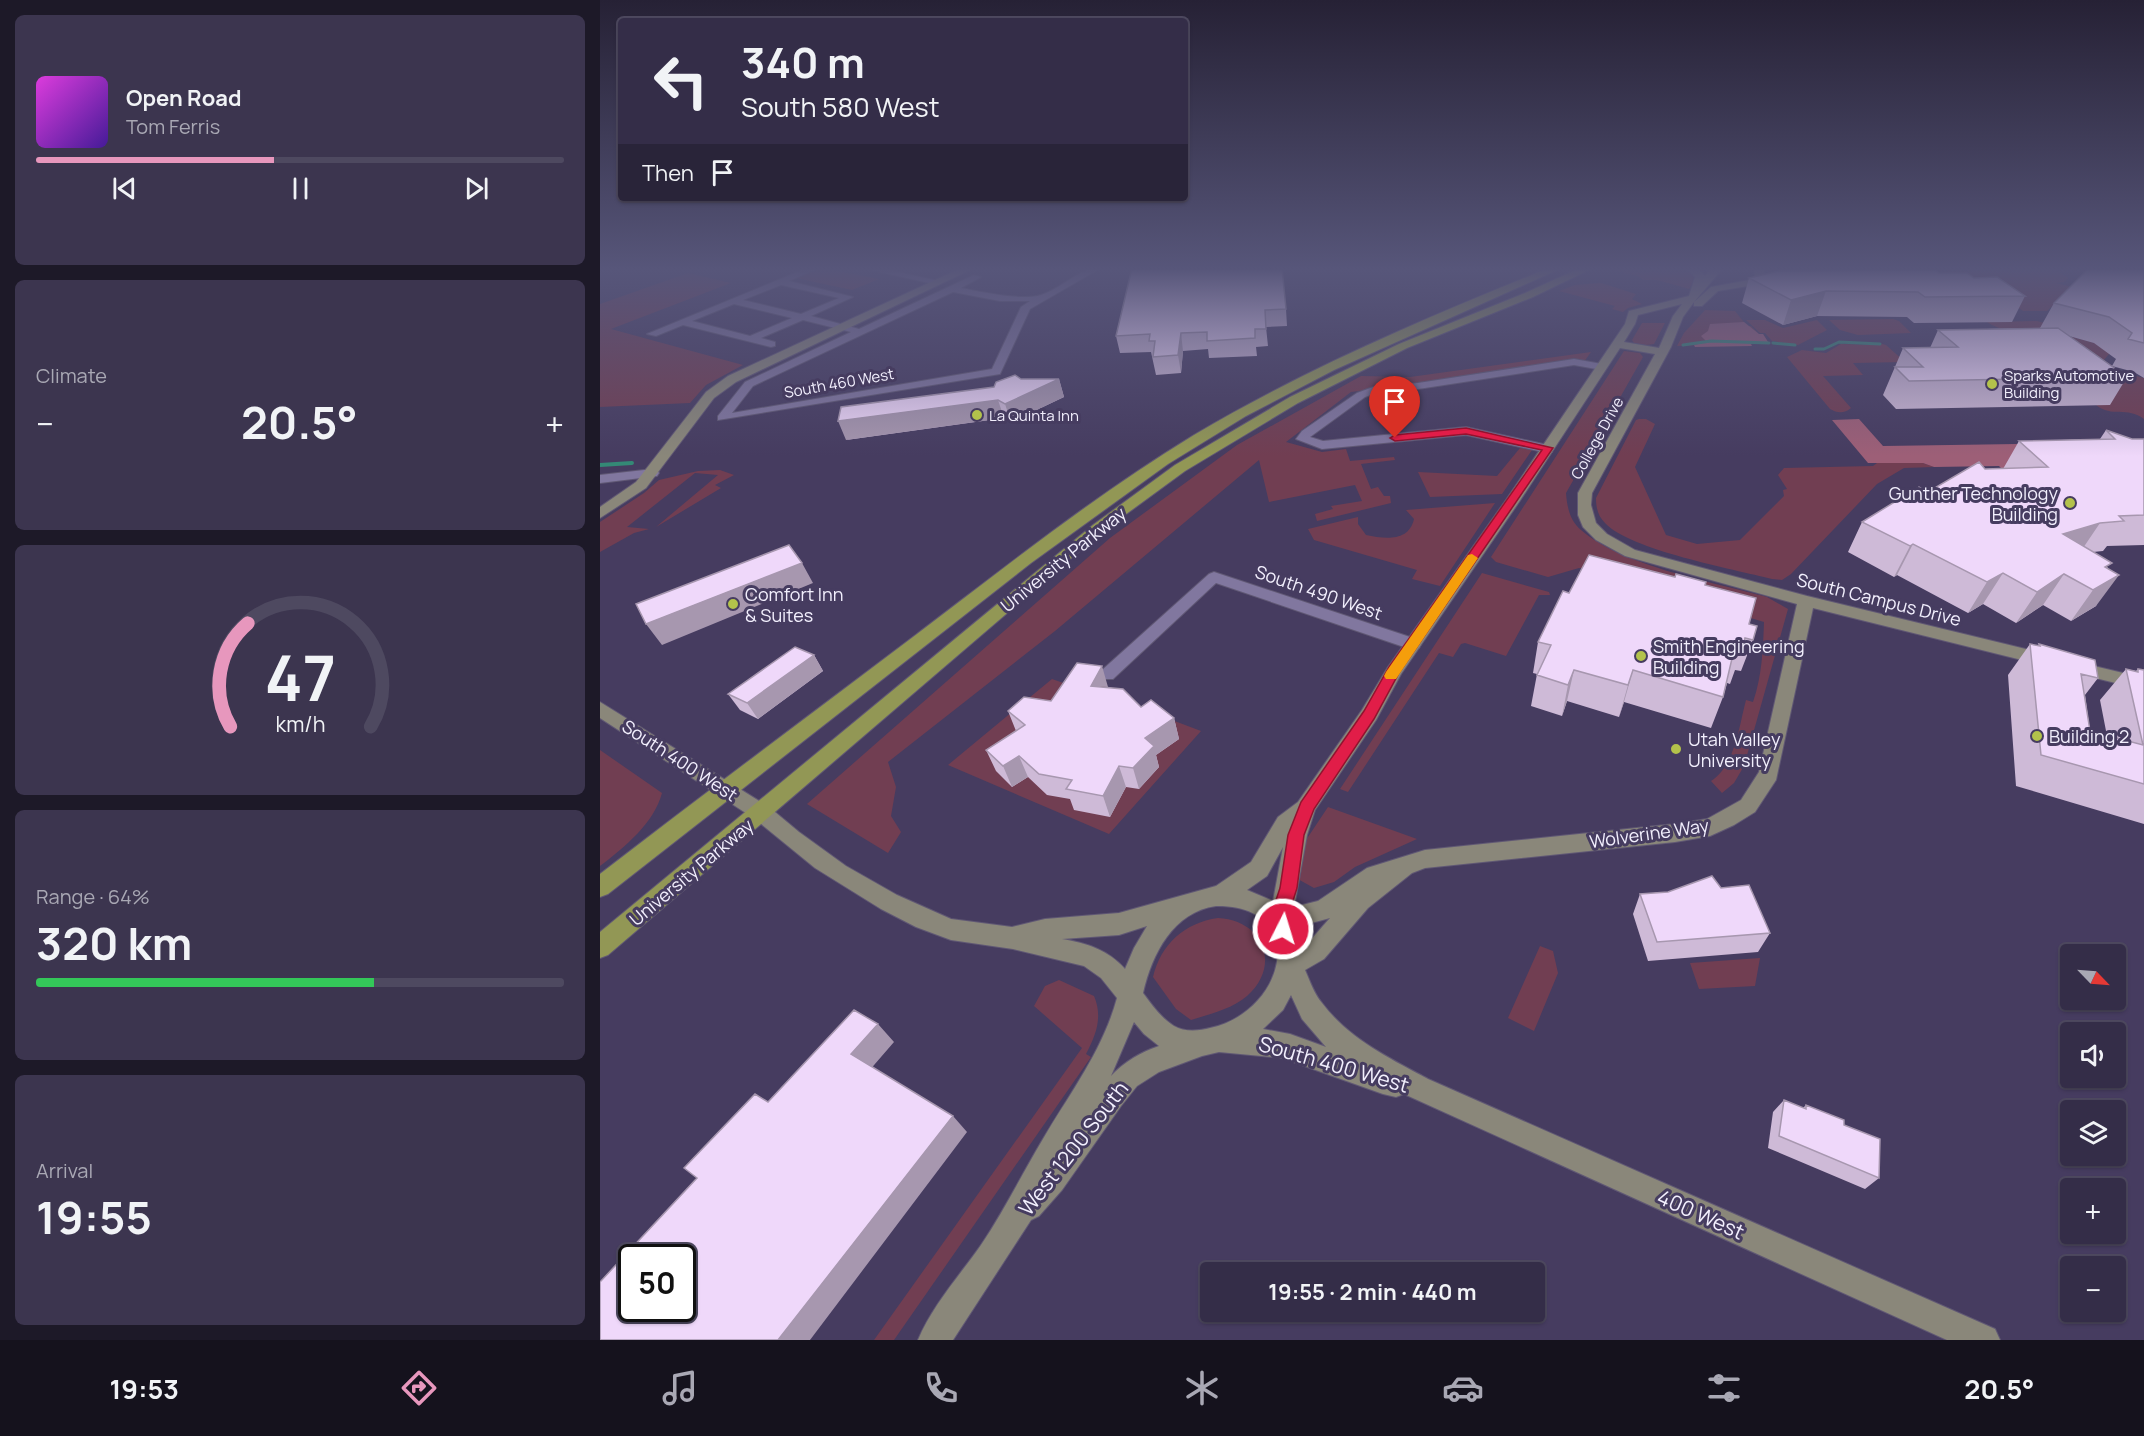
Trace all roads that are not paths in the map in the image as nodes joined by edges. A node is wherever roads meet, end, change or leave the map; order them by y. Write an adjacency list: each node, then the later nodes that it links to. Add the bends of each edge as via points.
1 (661, 331): 15 (street)
2 (717, 331): 16 (street)
3 (771, 331): 16 (street)
4 (833, 331): 23 (street, via 756,366 710,395)
5 (855, 331): 14 (street)
6 (864, 331): 14 (street)
7 (1015, 331): 14 (street, South 460 West, via 996,372 722,418 750,384)
8 (1409, 331): 32 (main road, University Parkway, via 1272,396 1137,477)
9 (1425, 331): 19 (main road)
10 (1441, 331): 19 (main road, University Parkway)
11 (1626, 331): 18 (street)
12 (1671, 331): 20 (street, College Drive)
13 (1679, 331): 20 (street, College Drive)
14 (861, 332)
15 (652, 334)
16 (751, 339): 17 (street)
17 (771, 344)
18 (1617, 344): 20 (street); 21 (street)
19 (1403, 346): 34 (main road, University Parkway, via 1261,418 1148,490)
20 (1664, 349): 26 (street, College Drive, via 1585,493 1582,511 1590,527)
21 (1602, 367): 22 (street); 22 (street, via 1574,362 1377,389 1361,395 1302,440 1322,445 1466,431)
22 (1548, 448): 28 (street)
23 (652, 473): 24 (street); 25 (street)
24 (600, 479)
25 (600, 514)
26 (1607, 541): 27 (street, South Campus Drive, via 1630,553)
27 (1806, 601): 30 (street, South Campus Drive); 35 (street, Wolverine Way, via 1769,774 1748,806 1710,827 1442,855)
28 (1413, 644): 29 (street, South 490 West, via 1214,578); 33 (street)
29 (1107, 675)
30 (2144, 684)
31 (600, 709): 32 (street, South 400 West)
32 (726, 789): 34 (street, South 400 West); 36 (main road, University Parkway)
33 (1306, 807): 37 (street, via 1286,823 1259,869); 39 (street, via 1296,835 1288,888)
34 (762, 813): 40 (street, South 400 West, via 842,877 922,919 974,934); 41 (main road, University Parkway)
35 (1405, 865): 39 (street, Wolverine Way, via 1364,880 1323,910); 42 (street, Wolverine Way, via 1360,901 1316,951)
36 (600, 886)
37 (1219, 896): 38 (street); 39 (street, via 1251,901)
38 (1181, 906): 40 (street, South 400 West, via 1119,924 1045,930); 43 (street, via 1155,933 1141,956)
39 (1278, 921): 42 (street, via 1287,938)
40 (1012, 938): 43 (street, South 400 West, via 1093,958 1105,966)
41 (600, 947)
42 (1290, 965): 44 (street, via 1282,988 1258,1019); 45 (street, South 400 West, via 1311,1010 1333,1036)
43 (1130, 997): 44 (street, via 1158,1032 1176,1041); 46 (street, West 1200 South, via 1098,1074)
44 (1209, 1042): 45 (street, South 400 West, via 1258,1041 1288,1046 1365,1075); 46 (street, West 1200 South, via 1151,1062 1128,1077 1052,1180)
45 (1419, 1088): 48 (street, 400 West)
46 (1012, 1225): 47 (street, West 1200 South)
47 (943, 1337)
48 (1984, 1340)

